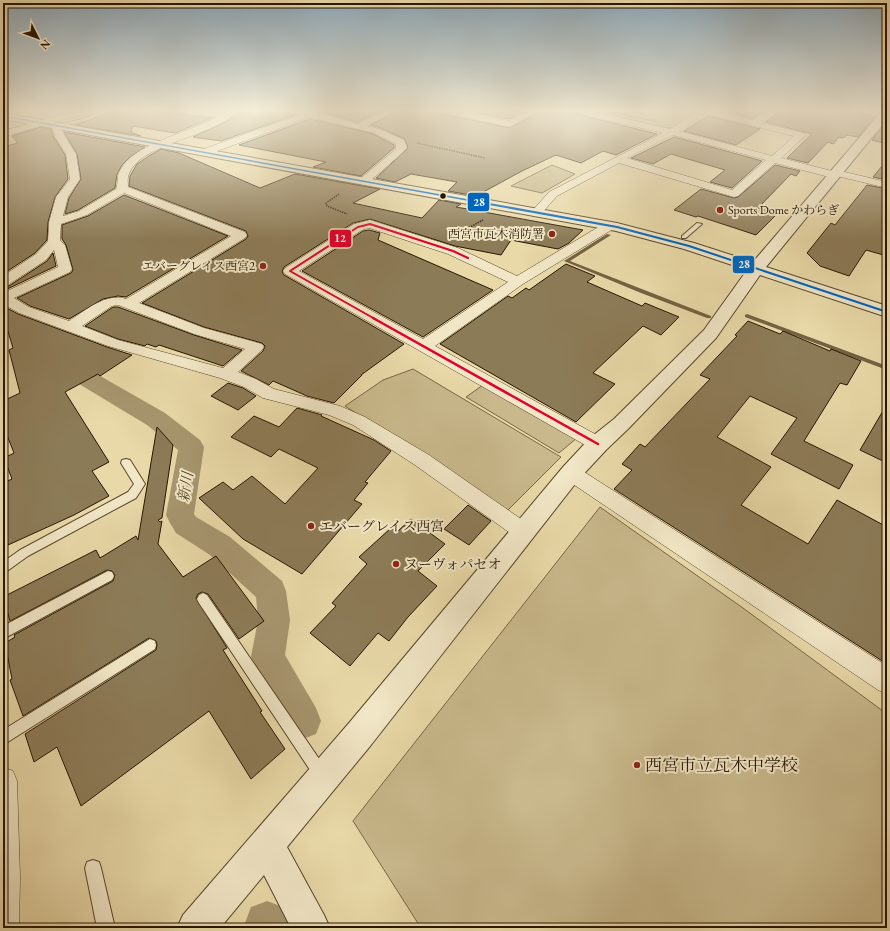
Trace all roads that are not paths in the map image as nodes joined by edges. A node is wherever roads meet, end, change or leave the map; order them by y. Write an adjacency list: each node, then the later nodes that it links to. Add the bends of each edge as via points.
1 (71, 153): 16 (street, via 75,179 62,197)
2 (147, 153): 14 (street, via 132,161 123,172)
3 (229, 153): 12 (street)
4 (395, 153): 12 (street)
5 (629, 153): 9 (street)
6 (748, 153): 10 (street)
7 (780, 153): 10 (street)
8 (852, 153): 11 (street)
9 (618, 159): 10 (street, via 734,194); 15 (street, via 553,194)
10 (772, 160): 11 (street)
11 (834, 174): 13 (street); 21 (street)
12 (368, 178): 15 (street)
13 (887, 186)
14 (122, 188): 16 (street, via 83,213); 26 (street, via 242,235)
15 (539, 209): 18 (street); 19 (street, via 628,223)
16 (55, 222): 20 (street)
17 (699, 224): 19 (lane)
18 (609, 226): 21 (street); 22 (street)
19 (684, 237): 21 (street)
20 (54, 242): 23 (street, via 41,257); 24 (street, via 59,245 65,269)
21 (759, 265): 25 (street); 27 (street); 31 (street, via 710,334 653,393)
22 (518, 281): 29 (street); 29 (street, via 453,251 370,224 358,227 290,271)
23 (3, 282)
24 (3, 298): 28 (street, via 24,310)
25 (887, 302)
26 (128, 304): 28 (street, via 119,301 108,303); 30 (street, via 199,331 256,347)
27 (887, 312)
28 (70, 327): 30 (street, via 113,343)
29 (424, 346): 31 (street)
30 (226, 374): 34 (street, via 269,394 334,410 359,421 422,460)
31 (598, 444): 33 (street)
32 (126, 463): 35 (lane, via 140,484 132,496 24,552)
33 (571, 473): 34 (street); 40 (street)
34 (524, 532): 42 (street)
35 (3, 569)
36 (108, 576): 38 (lane)
37 (203, 599): 42 (lane)
38 (3, 633)
39 (150, 645): 41 (lane)
40 (887, 681)
41 (3, 738)
42 (323, 778): 44 (street)
43 (3, 781): 46 (street)
44 (267, 844): 48 (street); 49 (street)
45 (93, 868): 47 (lane)
46 (3, 928)
47 (106, 928)
48 (196, 928)
49 (311, 928)

